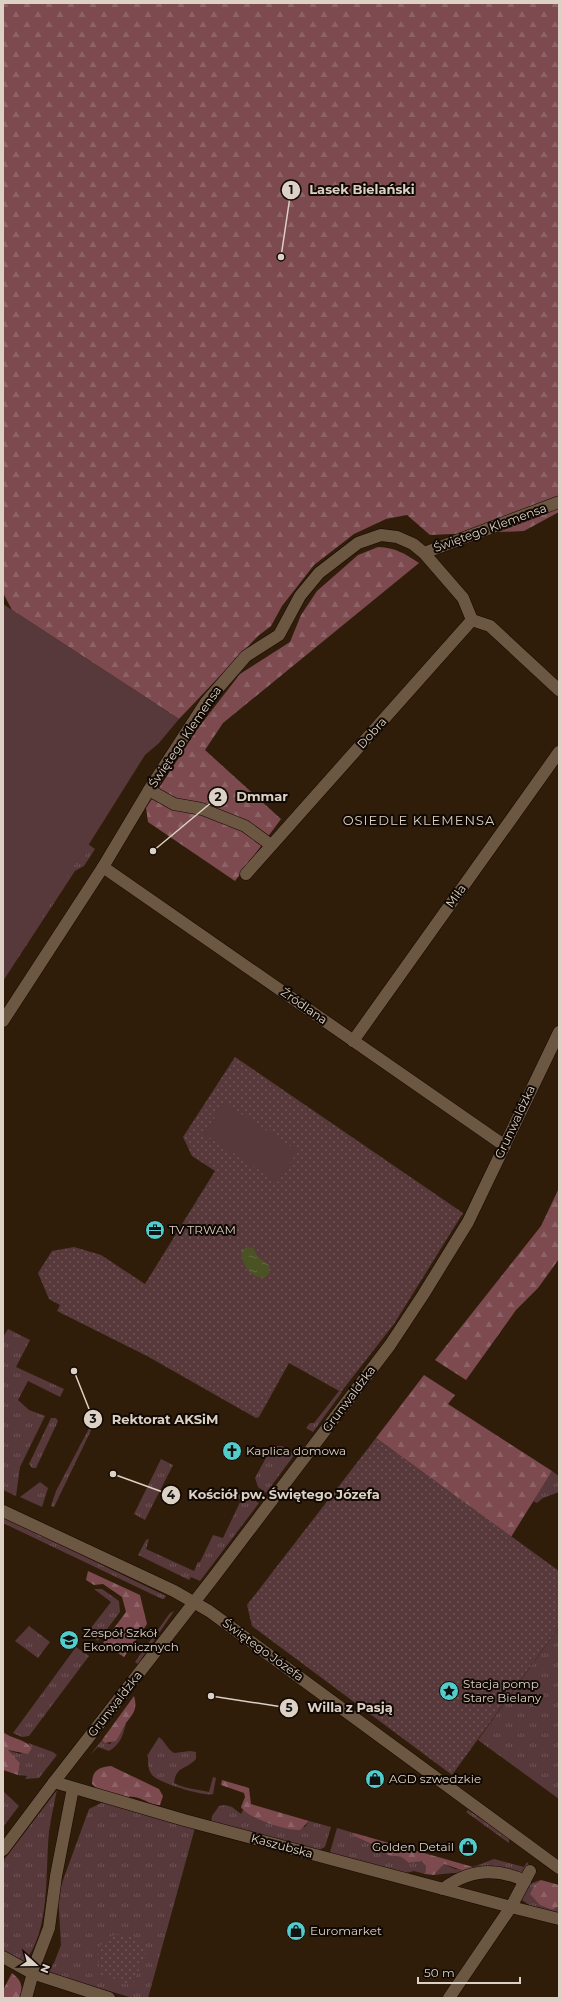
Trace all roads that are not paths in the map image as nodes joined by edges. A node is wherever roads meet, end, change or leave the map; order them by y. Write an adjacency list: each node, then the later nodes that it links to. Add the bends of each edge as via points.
1 (557, 507): 2 (street, Świętego Klemensa)
2 (424, 553): 3 (street, via 463,598); 6 (street, Świętego Klemensa, via 407,540 380,535 358,543 319,573 300,596 279,635 246,656 206,702)
3 (472, 620): 4 (street, via 490,626); 7 (street, Dobra)
4 (559, 690)
5 (559, 752): 12 (street, Miła)
6 (149, 790): 7 (street, via 174,804 202,809 245,826); 8 (street, Świętego Klemensa)
7 (271, 845): 9 (street, Dobra)
8 (103, 867): 10 (street, Świętego Klemensa); 12 (street, Źródlana)
9 (246, 874)
10 (3, 1021)
11 (559, 1032): 13 (street, Grunwaldzka)
12 (353, 1041): 13 (street, Źródlana)
13 (505, 1146): 15 (street, Grunwaldzka, via 468,1222 390,1345)
14 (3, 1511): 15 (street, Świętego Józefa)
15 (194, 1602): 16 (street, Grunwaldzka); 19 (street, Świętego Józefa)
16 (54, 1782): 17 (street, Kaszubska); 18 (street, Grunwaldzka)
17 (73, 1788): 20 (street, Kaszubska); 24 (street, via 48,1928)
18 (3, 1850)
19 (559, 1868)
20 (443, 1889): 21 (street, Kaszubska); 21 (street, via 462,1878 487,1871 528,1876)
21 (511, 1907): 22 (street, Kaszubska); 27 (street)
22 (559, 1919)
23 (3, 1957): 24 (street)
24 (32, 1973): 25 (street); 26 (street)
25 (26, 1998)
26 (109, 1998)
27 (449, 1998)

